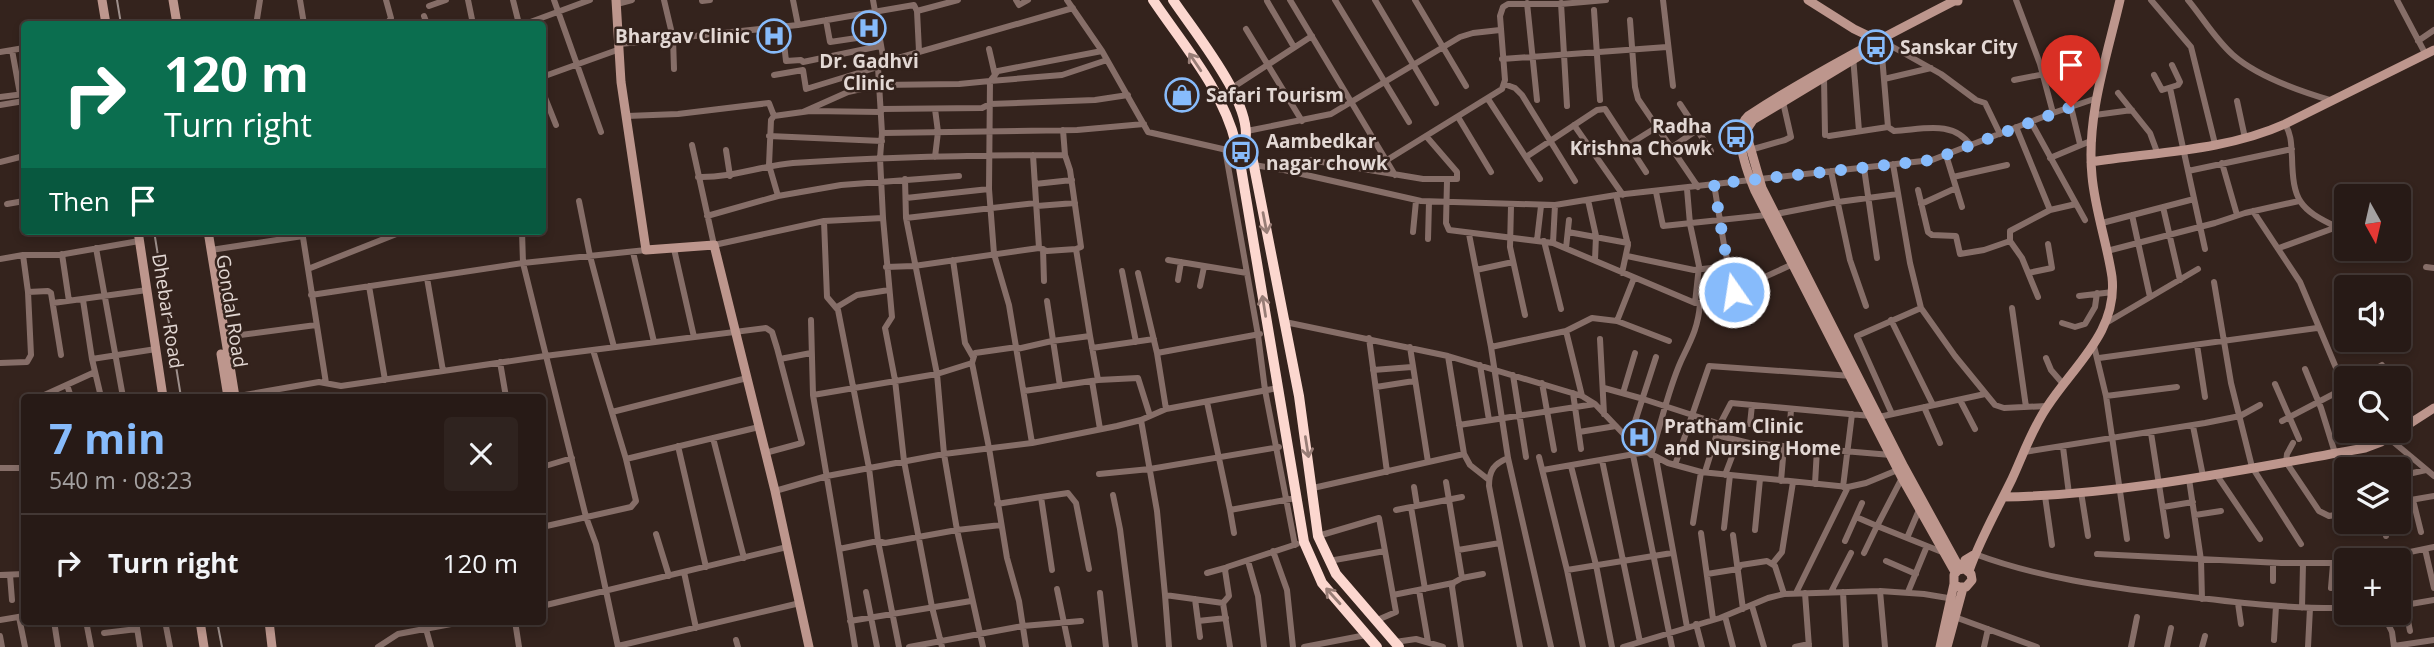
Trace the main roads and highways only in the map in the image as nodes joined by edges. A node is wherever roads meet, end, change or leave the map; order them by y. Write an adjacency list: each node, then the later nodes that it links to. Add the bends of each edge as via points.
1 (1153, 0): 3 (highway, one-way to 1, via 1217,93)
2 (1173, 0): 3 (highway, via 1242,108)
3 (1237, 143): 4 (highway, via 1252,147); 5 (highway, via 1234,158)
4 (1253, 161): 5 (highway); 6 (highway, one-way to 6, via 1318,536 1336,574)
5 (1240, 162): 7 (highway, one-way to 5, via 1322,583 1299,543 1278,388 1263,334)
6 (1379, 624): 7 (highway, via 1371,622); 8 (highway)
7 (1365, 633): 9 (highway)
8 (1396, 645)
9 (1377, 647)

